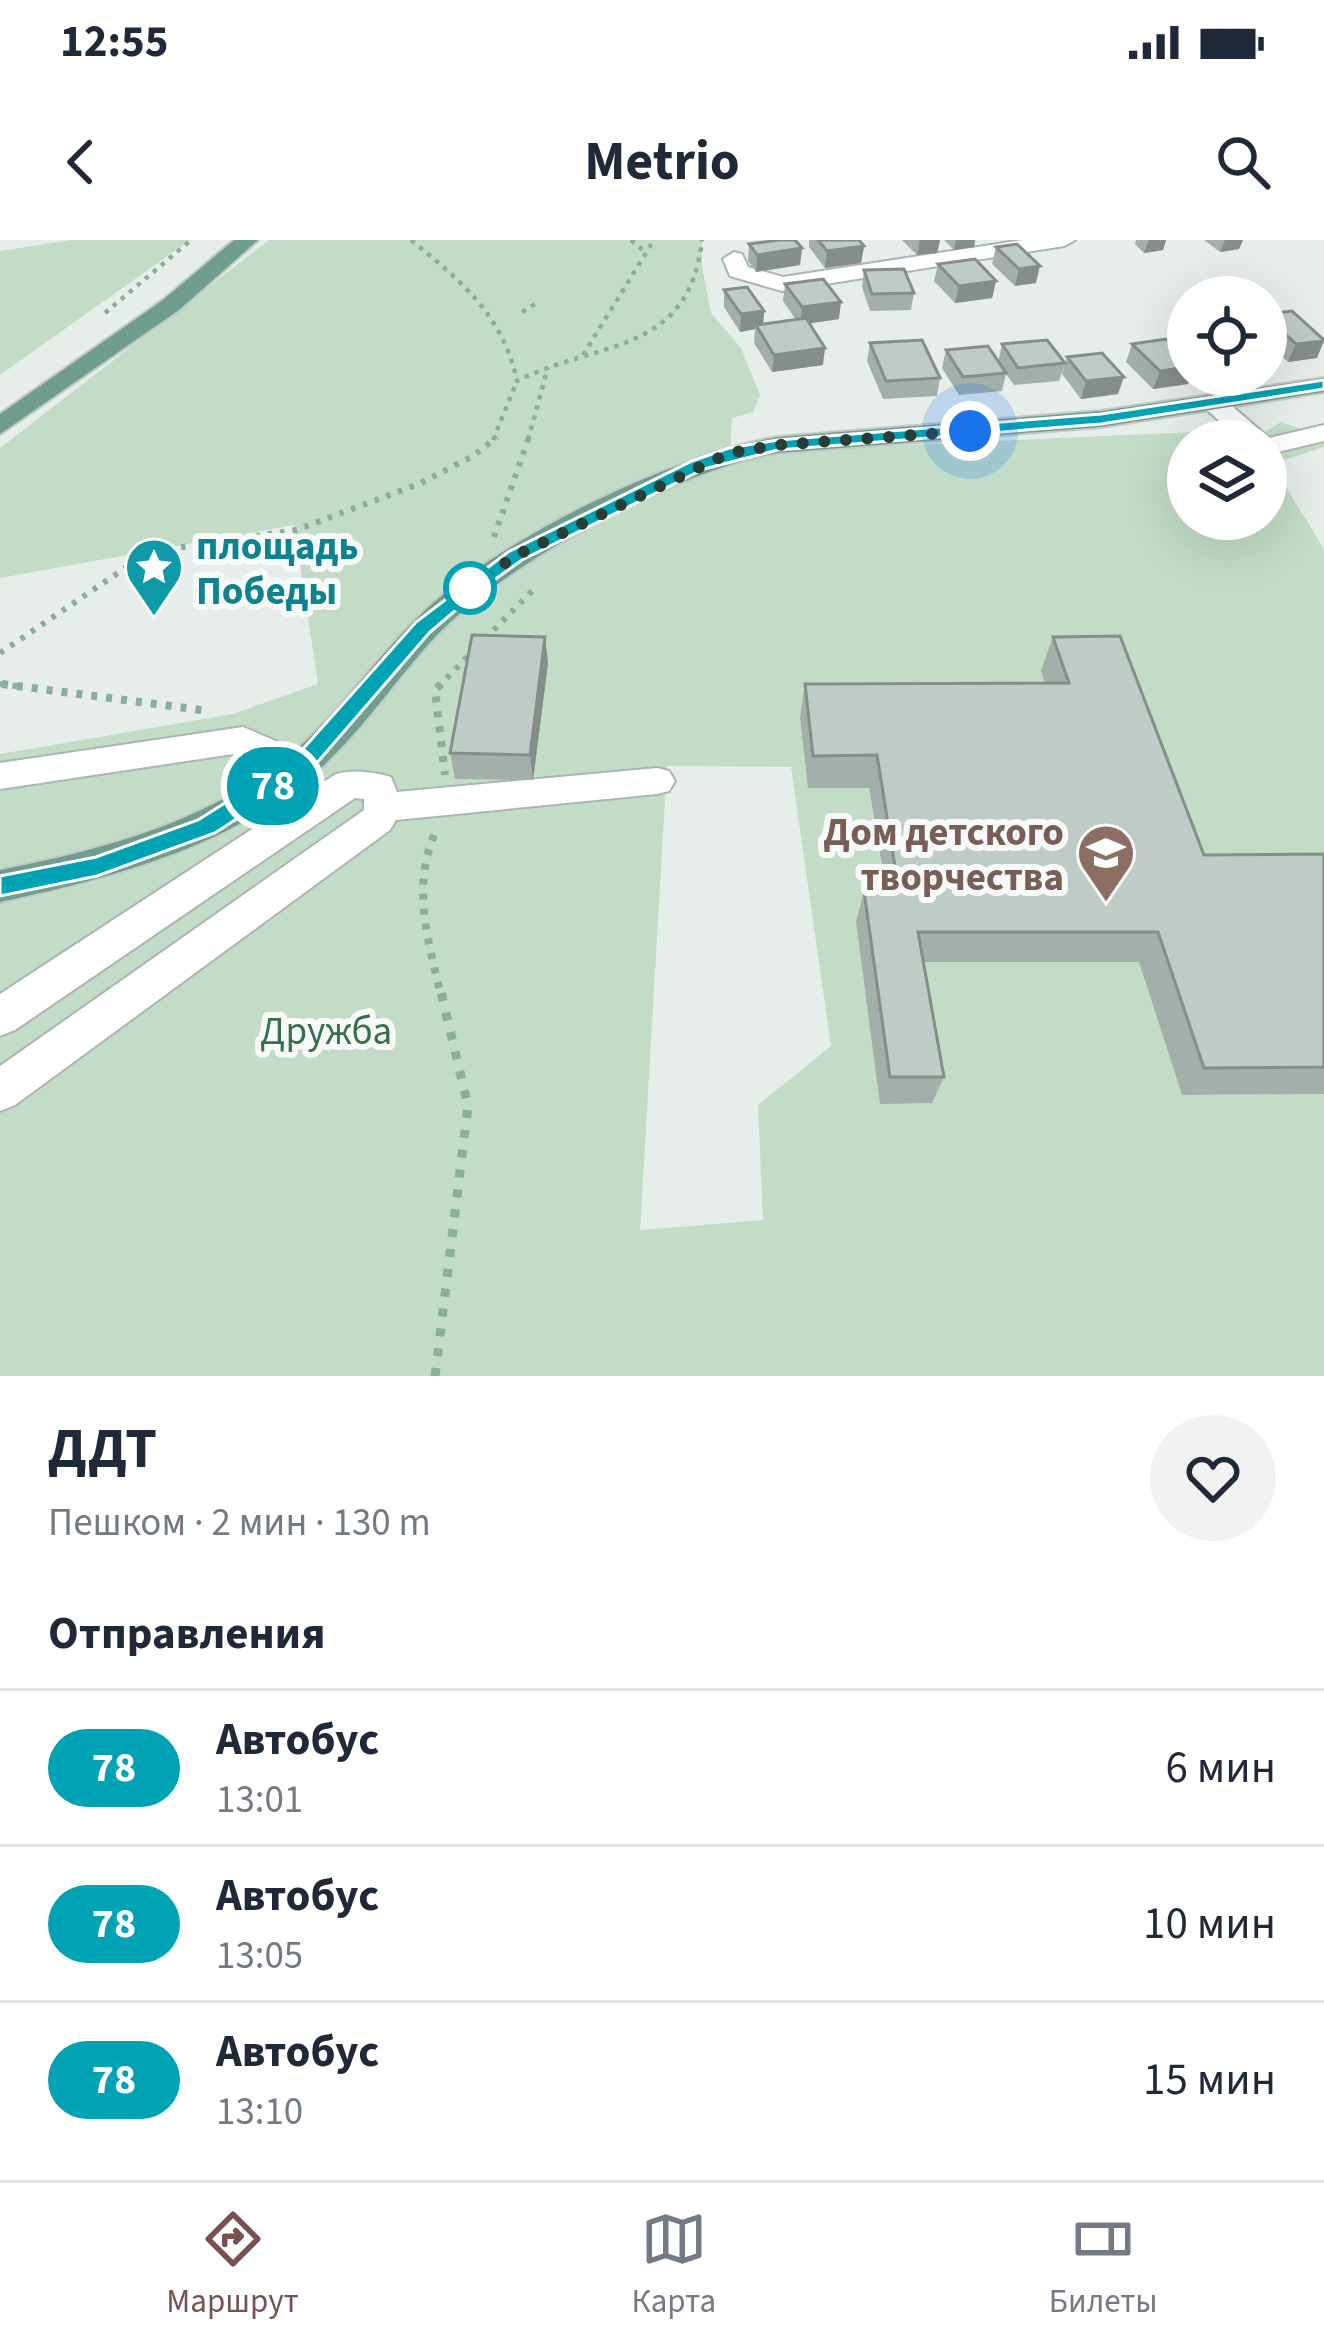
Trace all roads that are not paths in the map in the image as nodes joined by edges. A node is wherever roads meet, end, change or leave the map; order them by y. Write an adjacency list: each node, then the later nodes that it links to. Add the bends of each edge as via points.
1 (247, 240): 7 (main road, via 171,305)
2 (1064, 240): 3 (street, via 782,284 738,271)
3 (734, 260)
4 (1324, 385): 5 (main road)
5 (1216, 404): 6 (street); 10 (main road, via 729,453 515,556 423,627)
6 (1234, 420)
7 (0, 426)
8 (1324, 433): 9 (street)
9 (1287, 443)
10 (301, 766): 11 (street, via 243,740); 14 (main road, via 207,827 97,866)
11 (0, 776)
12 (657, 781): 13 (street)
13 (385, 807): 15 (street, via 378,787 350,784); 16 (street)
14 (0, 886)
15 (0, 1017)
16 (0, 1090)

